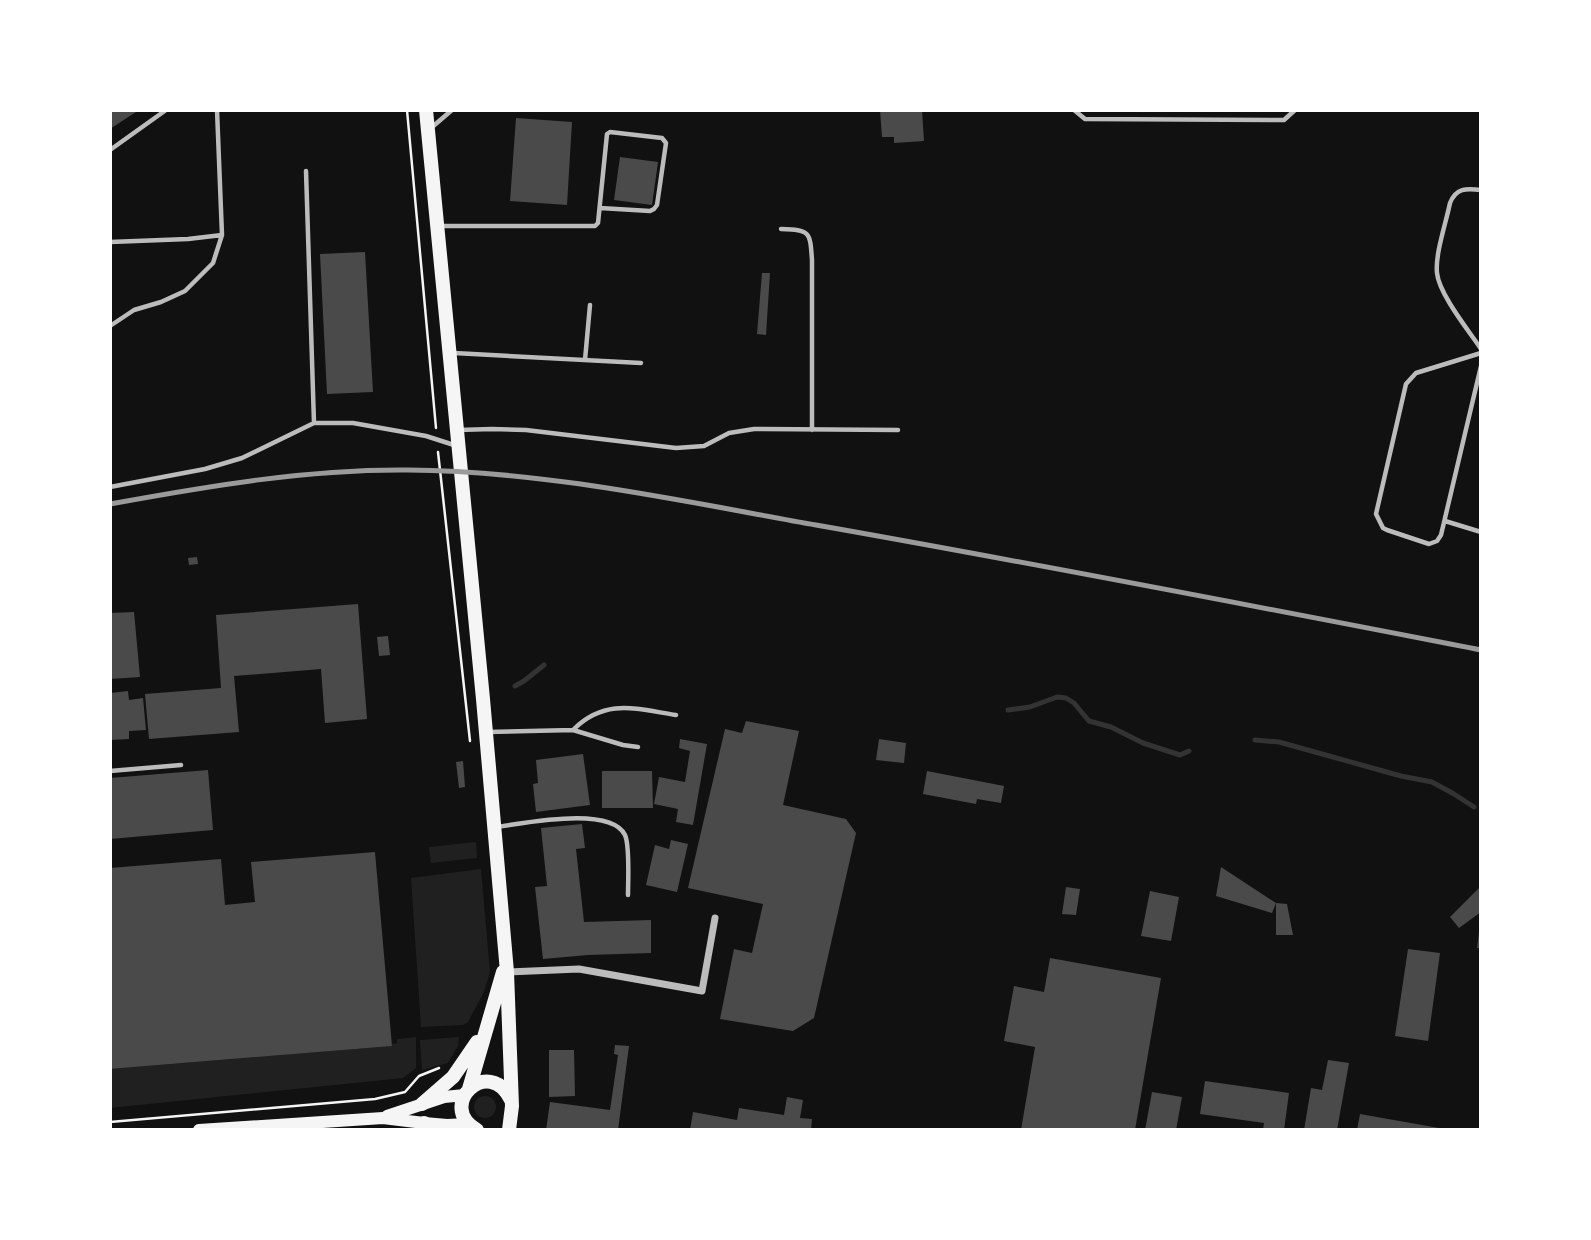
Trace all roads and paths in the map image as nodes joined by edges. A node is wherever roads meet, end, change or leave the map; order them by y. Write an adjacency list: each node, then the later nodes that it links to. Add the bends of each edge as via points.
1 (166, 110): 9 (lane)
2 (217, 110): 15 (lane)
3 (407, 110): 28 (path)
4 (426, 110): 8 (main road)
5 (452, 110): 8 (lane)
6 (1074, 110): 7 (lane, via 1085,119 1284,120)
7 (1295, 110)
8 (428, 131): 13 (main road)
9 (110, 150)
10 (306, 171): 24 (lane)
11 (1481, 190): 19 (lane, via 1467,188 1453,197 1437,262 1439,284)
12 (600, 208): 12 (lane, via 654,209 666,143 662,138 607,134); 13 (lane, via 595,226)
13 (437, 226): 20 (main road)
14 (781, 229): 26 (lane, via 803,230 810,240)
15 (222, 235): 16 (lane); 18 (lane, via 213,263 186,292 134,310)
16 (110, 242)
17 (590, 305): 21 (lane)
18 (110, 326)
19 (1481, 351): 31 (lane, via 1416,373 1405,384 1376,514 1387,530 1429,544 1437,541)
20 (449, 352): 21 (lane); 25 (main road)
21 (585, 360): 22 (lane)
22 (641, 363)
23 (1481, 366): 31 (lane)
24 (314, 423): 28 (lane, via 353,424); 30 (lane, via 242,458)
25 (457, 430): 26 (lane, via 526,430 677,448 704,446 740,431); 29 (main road)
26 (812, 430): 27 (lane)
27 (898, 430)
28 (437, 440): 29 (lane); 36 (path)
29 (458, 446): 35 (main road)
30 (110, 486)
31 (1445, 522): 32 (lane)
32 (1481, 532)
33 (676, 715): 34 (lane, via 612,708 593,714)
34 (573, 730): 35 (lane); 37 (lane)
35 (486, 732): 40 (main road)
36 (470, 744)
37 (638, 747)
38 (181, 765): 39 (lane)
39 (110, 771)
40 (494, 828): 41 (lane, via 578,817 616,826 626,837); 43 (main road)
41 (628, 895)
42 (715, 918): 43 (street, via 702,991 579,969)
43 (506, 968): 44 (main road); 47 (main road)
44 (485, 1029): 46 (main road); 48 (main road, via 453,1077)
45 (440, 1068): 49 (path, via 419,1076 405,1092 375,1099)
46 (467, 1092): 47 (main road, via 475,1084 490,1082 503,1088); 48 (main road); 54 (main road, via 462,1110)
47 (511, 1100): 50 (main road)
48 (422, 1104): 51 (main road)
49 (110, 1122)
50 (510, 1123): 56 (main road)
51 (382, 1124): 52 (main road); 53 (main road)
52 (430, 1127): 54 (main road)
53 (283, 1128): 55 (main road)
54 (474, 1128)
55 (199, 1130)
56 (497, 1130)

